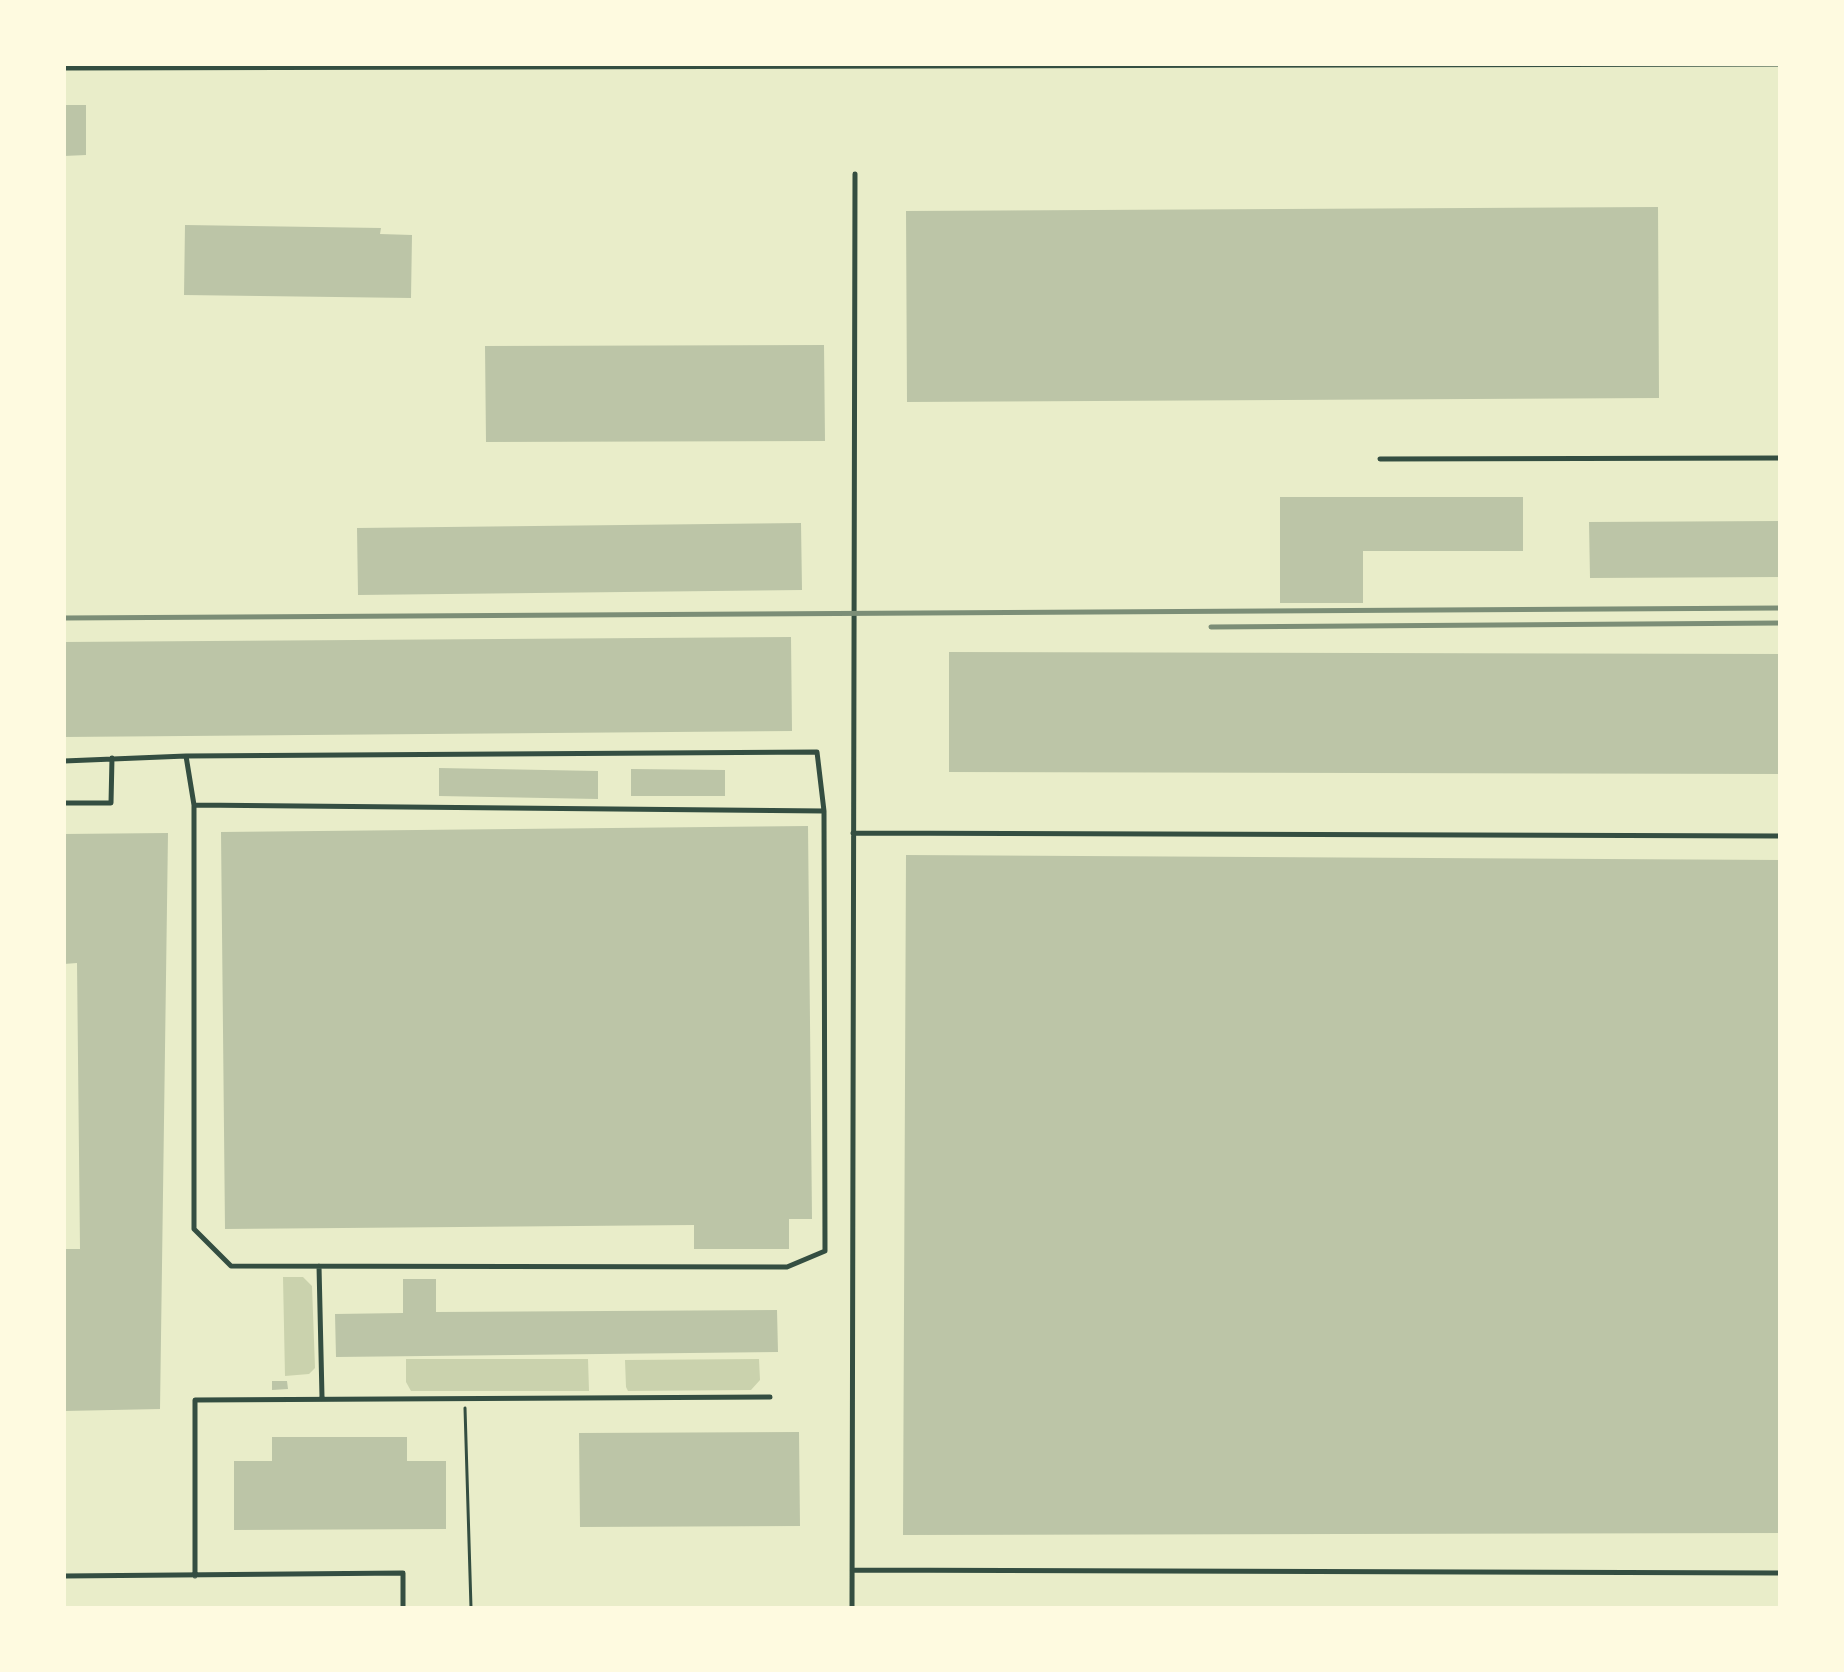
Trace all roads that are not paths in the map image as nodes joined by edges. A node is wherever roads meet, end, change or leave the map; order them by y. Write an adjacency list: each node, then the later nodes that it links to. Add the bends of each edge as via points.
1 (1780, 64): 2 (lane)
2 (64, 68)
3 (855, 174): 12 (lane)
4 (1780, 458): 5 (lane)
5 (1380, 459)
6 (186, 756): 7 (lane); 10 (lane); 11 (lane, via 817,752)
7 (112, 758): 8 (lane); 9 (lane, via 111,803)
8 (64, 761)
9 (64, 803)
10 (194, 805): 11 (lane); 14 (lane, via 194,1229 231,1266)
11 (824, 811): 14 (lane, via 825,1251 787,1267)
12 (853, 833): 13 (lane); 17 (lane)
13 (1780, 836)
14 (319, 1266): 15 (lane)
15 (322, 1397): 16 (lane); 20 (lane, via 195,1400)
16 (770, 1397)
17 (852, 1570): 18 (lane); 22 (lane)
18 (1780, 1573)
19 (64, 1576): 20 (lane)
20 (195, 1576): 21 (lane, via 403,1573)
21 (403, 1608)
22 (852, 1608)

